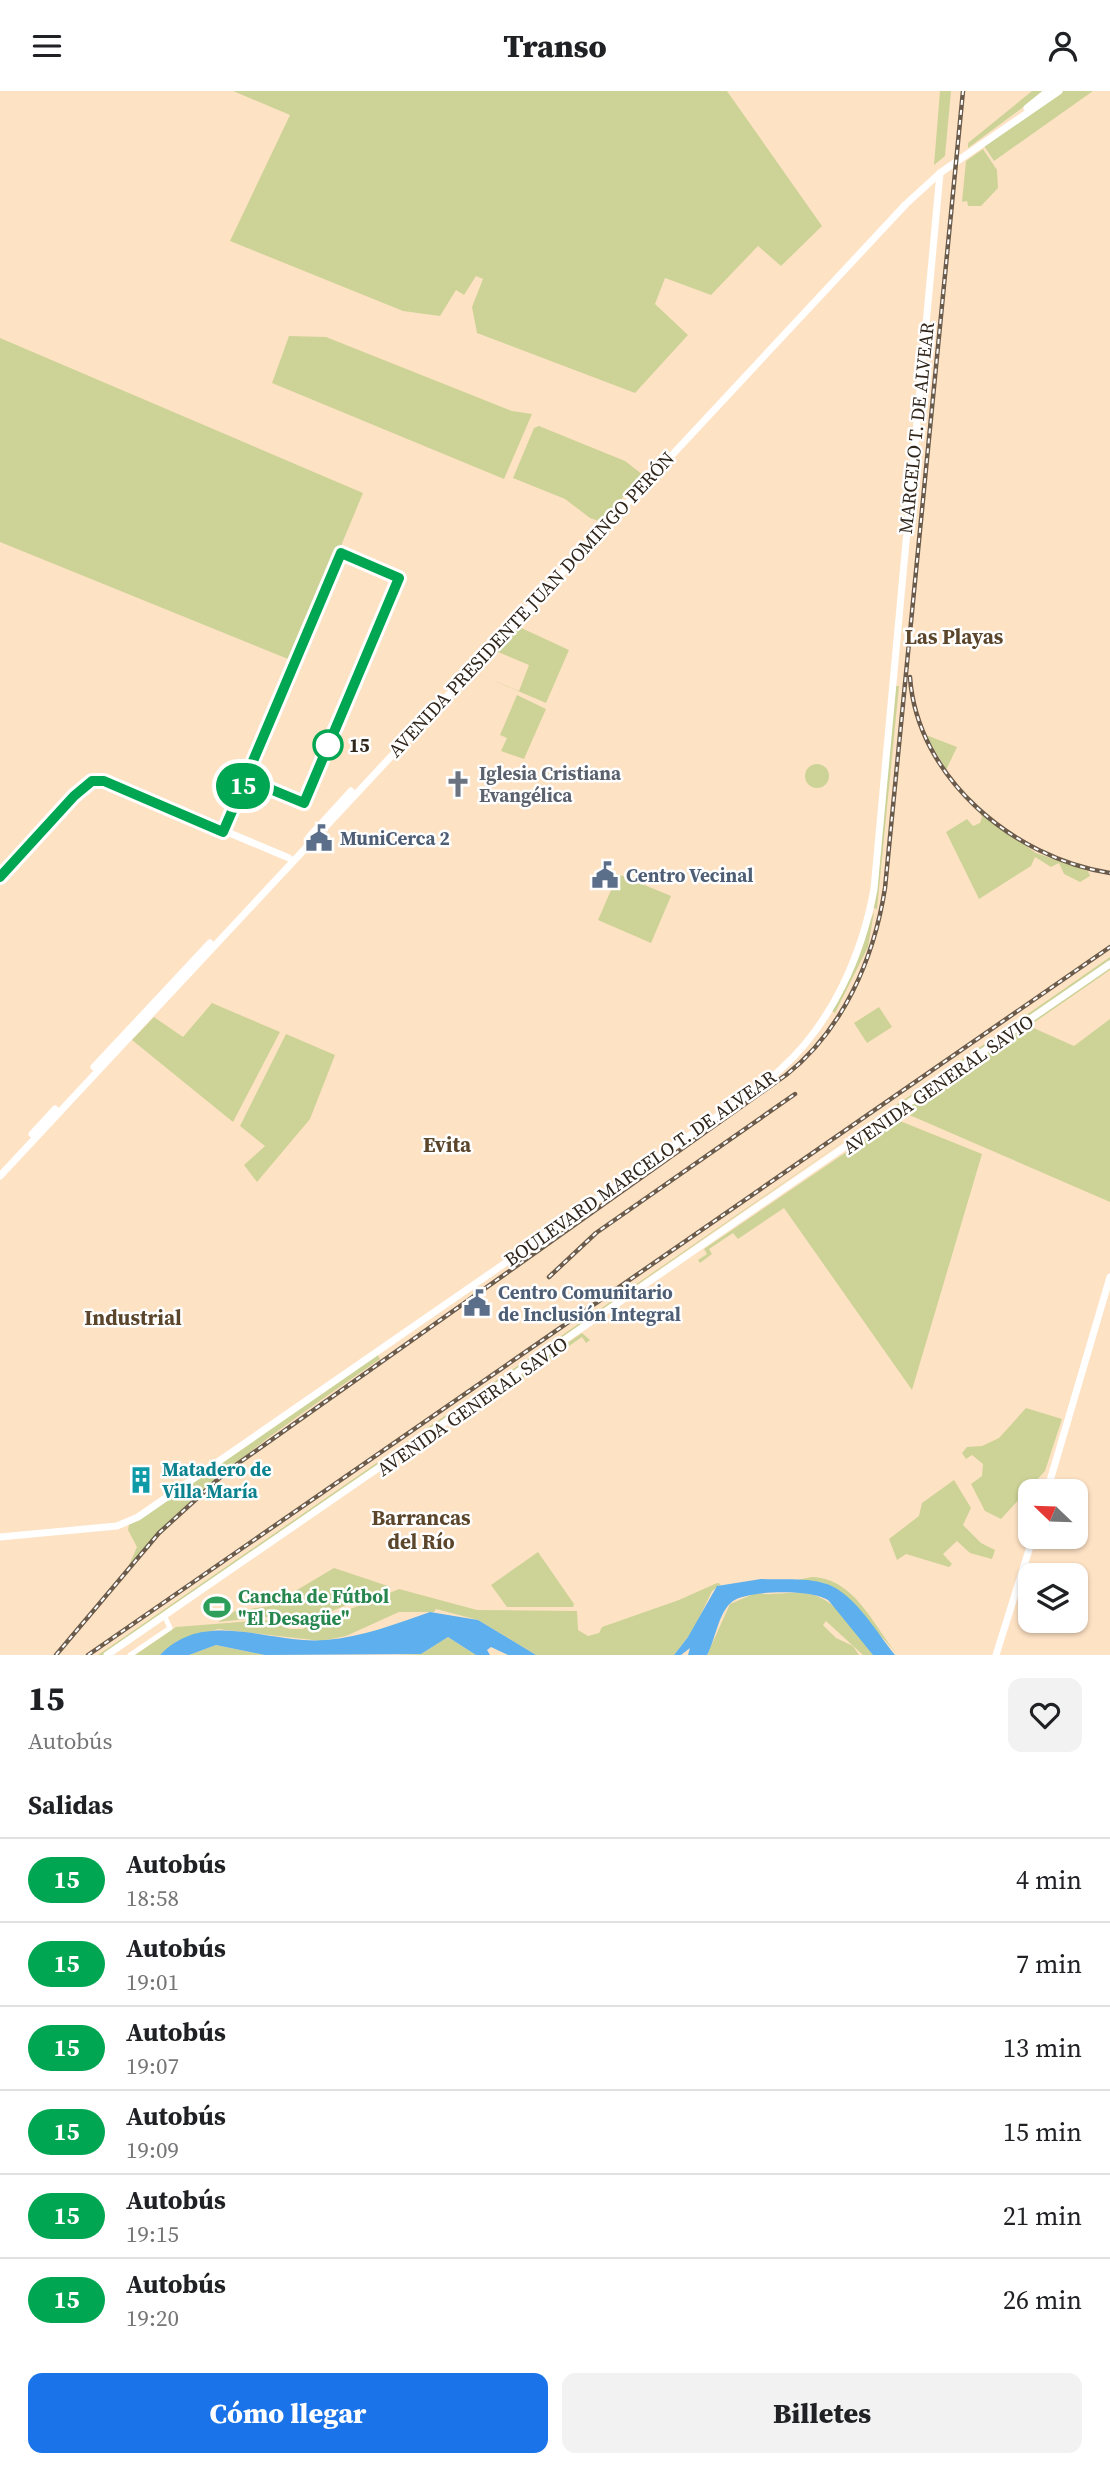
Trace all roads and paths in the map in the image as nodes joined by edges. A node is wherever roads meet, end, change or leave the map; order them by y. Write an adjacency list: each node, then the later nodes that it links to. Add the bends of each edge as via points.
1 (1048, 91): 5 (main road, AVENIDA PRESIDENTE JUAN DOMINGO PERÓN, via 913,191)
2 (1059, 91): 3 (main road, AVENIDA PRESIDENTE JUAN DOMINGO PERÓN)
3 (940, 173): 4 (main road, MARCELO T. DE ALVEAR); 9 (main road, AVENIDA PRESIDENTE JUAN DOMINGO PERÓN, via 858,254)
4 (893, 683): 12 (main road, BOULEVARD MARCELO T. DE ALVEAR, via 868,922 827,1012 785,1066 138,1517 117,1526)
5 (289, 858): 6 (main road, via 104,781 92,781); 8 (main road, AVENIDA PRESIDENTE JUAN DOMINGO PERÓN)
6 (0, 877)
7 (1110, 964): 14 (main road, AVENIDA GENERAL SAVIO)
8 (0, 1169)
9 (0, 1176)
10 (1110, 1277): 11 (main road)
11 (1051, 1479)
12 (0, 1537)
13 (1029, 1549): 19 (main road)
14 (165, 1617): 15 (main road, AVENIDA GENERAL SAVIO); 18 (street, via 170,1628)
15 (140, 1634): 16 (main road, AVENIDA GENERAL SAVIO); 17 (main road)
16 (107, 1655)
17 (115, 1655)
18 (130, 1655)
19 (996, 1655)

